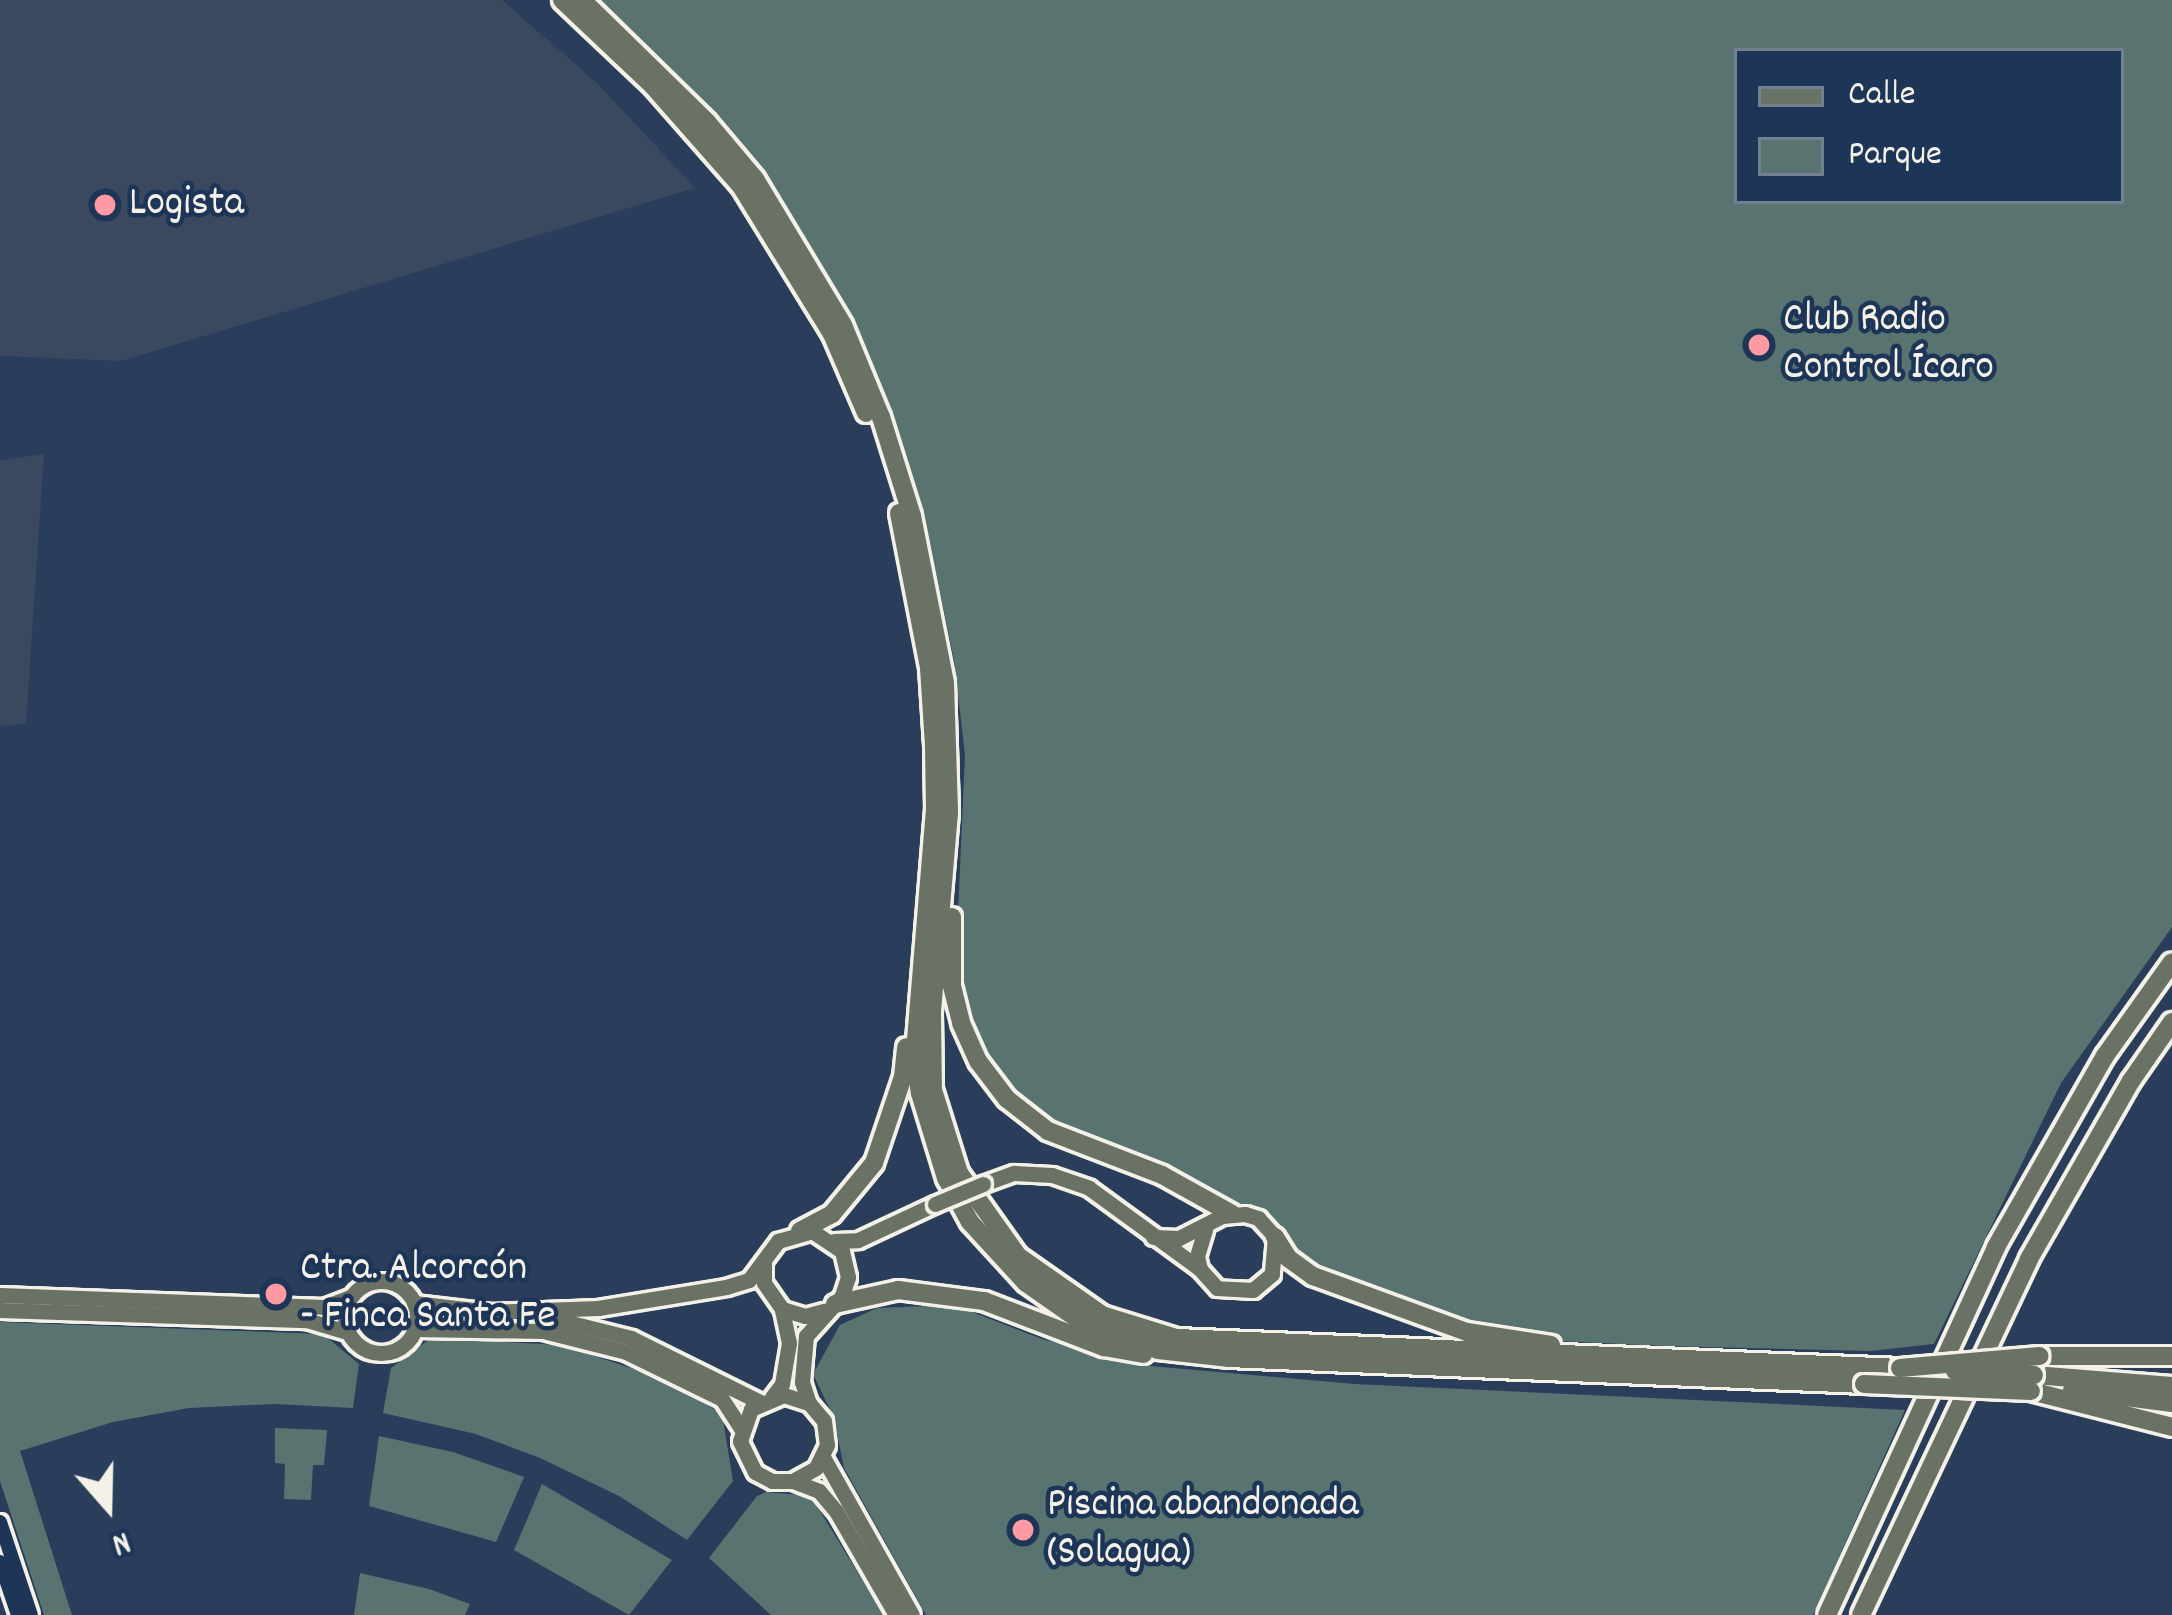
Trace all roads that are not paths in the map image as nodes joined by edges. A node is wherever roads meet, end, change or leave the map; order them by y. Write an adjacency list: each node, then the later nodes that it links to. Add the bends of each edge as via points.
1 (562, 0): 4 (highway, via 741,186 832,334 871,423 901,520 929,668 935,808)
2 (582, 0): 3 (highway, via 707,122 803,251 881,417)
3 (934, 606): 9 (highway, via 959,765 952,986 979,1061 1007,1099 1048,1131 1162,1174); 29 (highway, via 949,764 934,1090 959,1173 1018,1256 1102,1315 1175,1338)
4 (926, 914): 12 (highway, via 903,1077 886,1134 860,1184 832,1214); 31 (highway, via 915,1054 928,1132 970,1222 1049,1301 1158,1350)
5 (2172, 962): 47 (highway, via 2104,1056 1996,1247)
6 (2172, 1022): 8 (highway)
7 (2172, 1040): 8 (highway)
8 (2138, 1070): 48 (highway, via 1999,1317)
9 (1232, 1214): 11 (main road); 14 (main road, via 1258,1218)
10 (884, 1229): 13 (main road, bridge, via 1015,1173 1089,1188); 15 (main road); 18 (main road, via 861,1249)
11 (1205, 1229): 13 (main road); 17 (main road)
12 (800, 1231): 15 (main road); 16 (main road, via 778,1241)
13 (1154, 1237): 17 (main road)
14 (1275, 1238): 17 (main road, via 1277,1262 1253,1290 1217,1288); 29 (highway, via 1313,1276 1467,1332)
15 (834, 1241): 18 (main road)
16 (764, 1261): 23 (main road, via 767,1293); 25 (main road, via 749,1280 726,1287 598,1308)
17 (1201, 1269)
18 (848, 1277): 22 (main road)
19 (0, 1294): 20 (main road, via 324,1307)
20 (350, 1297): 21 (main road, via 379,1281 400,1286); 27 (main road)
21 (414, 1303): 25 (main road); 26 (main road)
22 (832, 1307): 23 (main road, via 805,1316); 31 (highway, via 871,1294 922,1292 984,1301 1103,1347 1269,1370); 35 (main road, via 806,1336 802,1382)
23 (782, 1309): 34 (main road, via 789,1343 782,1384)
24 (0, 1310): 27 (main road, via 307,1320)
25 (490, 1312): 34 (main road, via 556,1318 631,1338)
26 (415, 1329): 27 (main road, via 404,1346 378,1354); 38 (main road, via 544,1331 626,1352 707,1388)
27 (347, 1332)
28 (2172, 1356): 30 (highway)
29 (1729, 1361): 32 (highway)
30 (2035, 1374): 32 (highway, bridge); 32 (highway, bridge, via 1900,1368); 33 (highway); 36 (highway, via 2078,1390); 37 (highway)
31 (1638, 1375): 32 (highway)
32 (1863, 1375)
33 (2172, 1386)
34 (766, 1400): 35 (main road); 38 (main road)
35 (809, 1403): 39 (main road, via 827,1433)
36 (2172, 1403)
37 (2172, 1427)
38 (741, 1428): 40 (main road, via 755,1472)
39 (823, 1457): 40 (main road); 46 (main road)
40 (793, 1481): 45 (main road, via 820,1491 836,1511)
41 (0, 1522): 44 (main road)
42 (0, 1562): 43 (main road)
43 (18, 1615)
44 (31, 1615)
45 (896, 1615)
46 (912, 1615)
47 (1827, 1615)
48 (1861, 1615)

